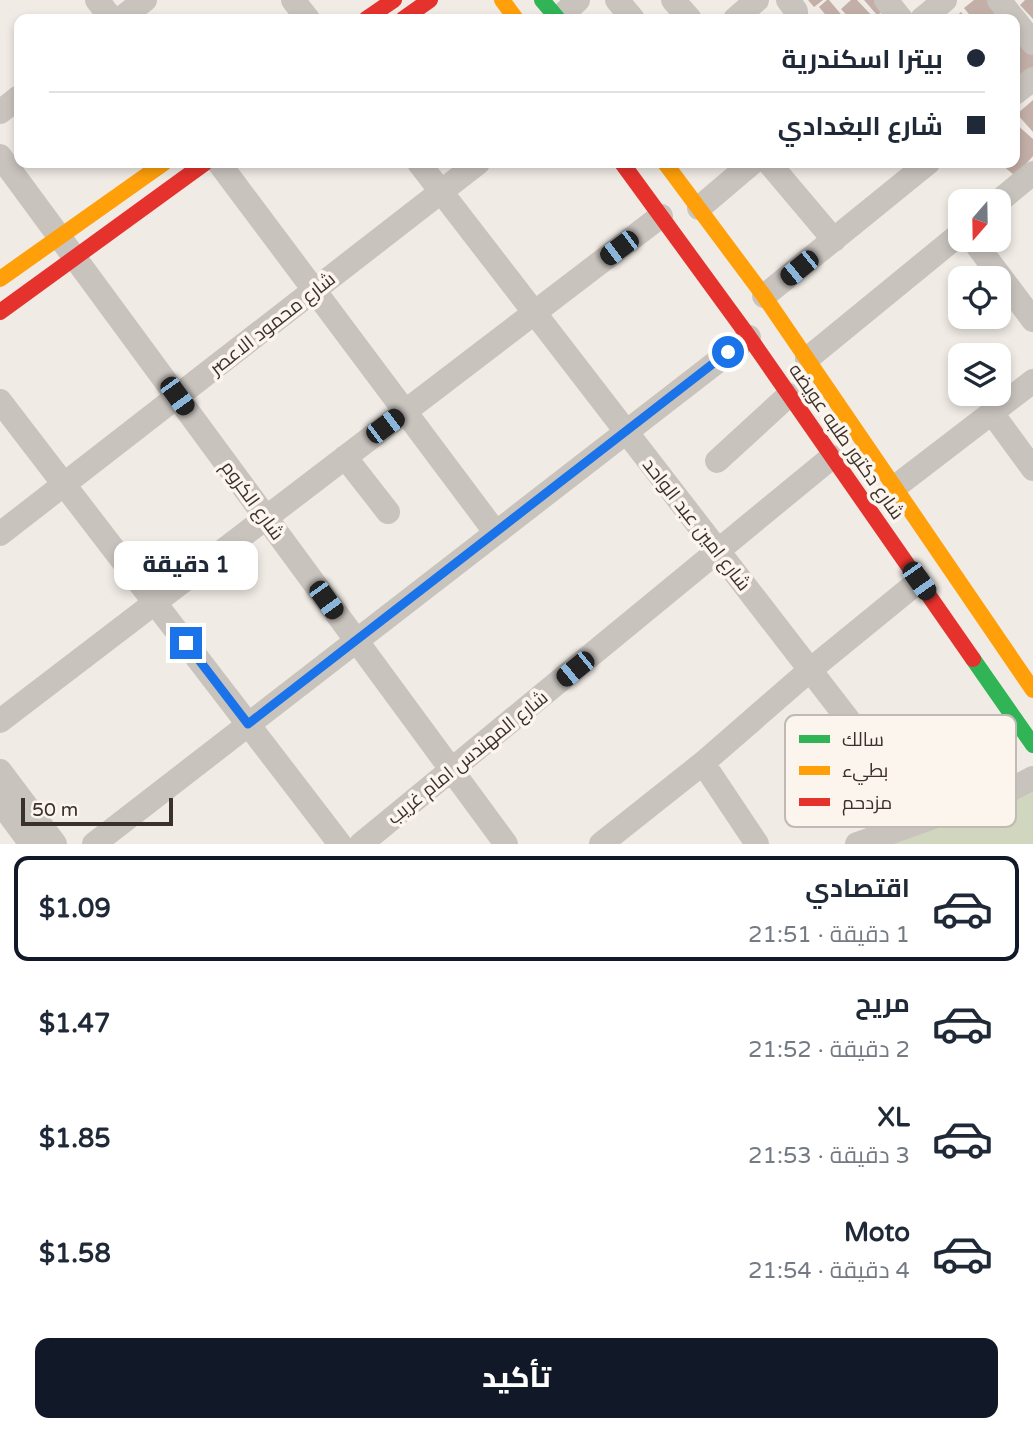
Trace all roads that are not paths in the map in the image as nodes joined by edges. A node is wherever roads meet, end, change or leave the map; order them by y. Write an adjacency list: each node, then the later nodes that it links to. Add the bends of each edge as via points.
1 (97, 0): 14 (street)
2 (145, 0): 15 (street)
3 (293, 0): 16 (street)
4 (394, 0): 17 (street)
5 (430, 0): 18 (street)
6 (542, 0): 19 (street)
7 (578, 0): 20 (street)
8 (617, 0): 21 (street)
9 (673, 0): 22 (street)
10 (757, 0): 23 (street)
11 (886, 0): 24 (street)
12 (945, 0): 25 (street)
13 (999, 0): 26 (street)
14 (108, 14)
15 (127, 14)
16 (304, 14)
17 (373, 14)
18 (410, 14)
19 (554, 14)
20 (563, 14)
21 (629, 14)
22 (686, 14)
23 (741, 14)
24 (897, 14)
25 (928, 14)
26 (1010, 14)
27 (1020, 26): 28 (street)
28 (1033, 43)
29 (14, 101): 30 (street)
30 (0, 112)
31 (0, 156): 47 (street, شارع الكروم)
32 (157, 168): 47 (street)
33 (198, 168): 51 (street)
34 (223, 168): 54 (street)
35 (423, 168): 44 (street, شارع امين عبد الواحد)
36 (472, 168): 44 (street, شارع محمود الاعصر)
37 (626, 168): 46 (street, شارع دكتور طلبه عويضه)
38 (669, 168): 45 (street, شارع دكتور طلبه عويضه)
39 (746, 168): 45 (street)
40 (773, 168): 48 (street)
41 (914, 168): 48 (street)
42 (1033, 173): 43 (street)
43 (1012, 190)
44 (441, 192): 54 (street, شارع محمود الاعصر); 57 (street, شارع امين عبد الواحد)
45 (699, 208): 52 (street, شارع دكتور طلبه عويضه)
46 (661, 216): 52 (street, شارع دكتور طلبه عويضه); 57 (street)
47 (60, 237): 51 (street, شارع الكروم); 53 (street)
48 (834, 240): 55 (street)
49 (948, 244): 60 (street)
50 (981, 252): 58 (street)
51 (75, 258): 56 (street); 63 (street, شارع الكروم)
52 (716, 261): 55 (street, شارع دكتور طلبه عويضه); 59 (street, شارع دكتور طلبه عويضه)
53 (0, 279)
54 (314, 290): 63 (street, شارع محمود الاعصر); 65 (street)
55 (764, 296): 60 (street, شارع دكتور طلبه عويضه)
56 (0, 312)
57 (534, 313): 65 (street); 67 (street, شارع امين عبد الواحد)
58 (1033, 320)
59 (748, 337): 62 (street, شارع دكتور طلبه عويضه); 67 (street)
60 (807, 359): 73 (street, شارع دكتور طلبه عويضه)
61 (1033, 381): 66 (street)
62 (789, 395): 69 (street, شارع دكتور طلبه عويضه); 70 (street)
63 (177, 396): 72 (street, شارع محمود الاعصر); 75 (street, شارع الكروم)
64 (0, 401): 72 (street)
65 (405, 411): 68 (street); 76 (street)
66 (992, 412): 71 (street); 73 (street)
67 (626, 432): 76 (street); 78 (street, شارع امين عبد الواحد)
68 (345, 457): 74 (street); 75 (street)
69 (832, 457): 78 (street, شارع المهندس امام غريب); 79 (street, شارع دكتور طلبه عويضه)
70 (717, 461)
71 (1033, 469)
72 (64, 484): 77 (street, شارع محمود الاعصر); 80 (street)
73 (895, 487): 83 (street, شارع دكتور طلبه عويضه)
74 (388, 512)
75 (266, 517): 80 (street); 81 (street, شارع الكروم)
76 (496, 533): 81 (street)
77 (0, 534)
78 (718, 551): 82 (street, شارع امين عبد الواحد); 91 (street, شارع المهندس امام غريب)
79 (919, 581): 82 (street); 85 (street, شارع دكتور طلبه عويضه)
80 (155, 603): 86 (street); 88 (street)
81 (357, 640): 88 (street); 91 (street, شارع الكروم)
82 (810, 670): 84 (street, شارع امين عبد الواحد); 90 (street)
83 (1033, 690)
84 (845, 715)
85 (1012, 715)
86 (0, 721)
87 (1016, 721): 89 (street, شارع دكتور طلبه عويضه)
88 (248, 724): 99 (street); 100 (street)
89 (1033, 746)
90 (703, 763): 103 (street); 104 (street)
91 (452, 770): 101 (street, شارع المهندس امام غريب); 102 (street, شارع الكروم)
92 (0, 771): 98 (street)
93 (1033, 778): 94 (street)
94 (1016, 788)
95 (2, 809): 97 (street)
96 (903, 827): 105 (street)
97 (31, 844)
98 (55, 844)
99 (94, 844)
100 (340, 844)
101 (361, 844)
102 (506, 844)
103 (601, 844)
104 (757, 844)
105 (857, 844)

